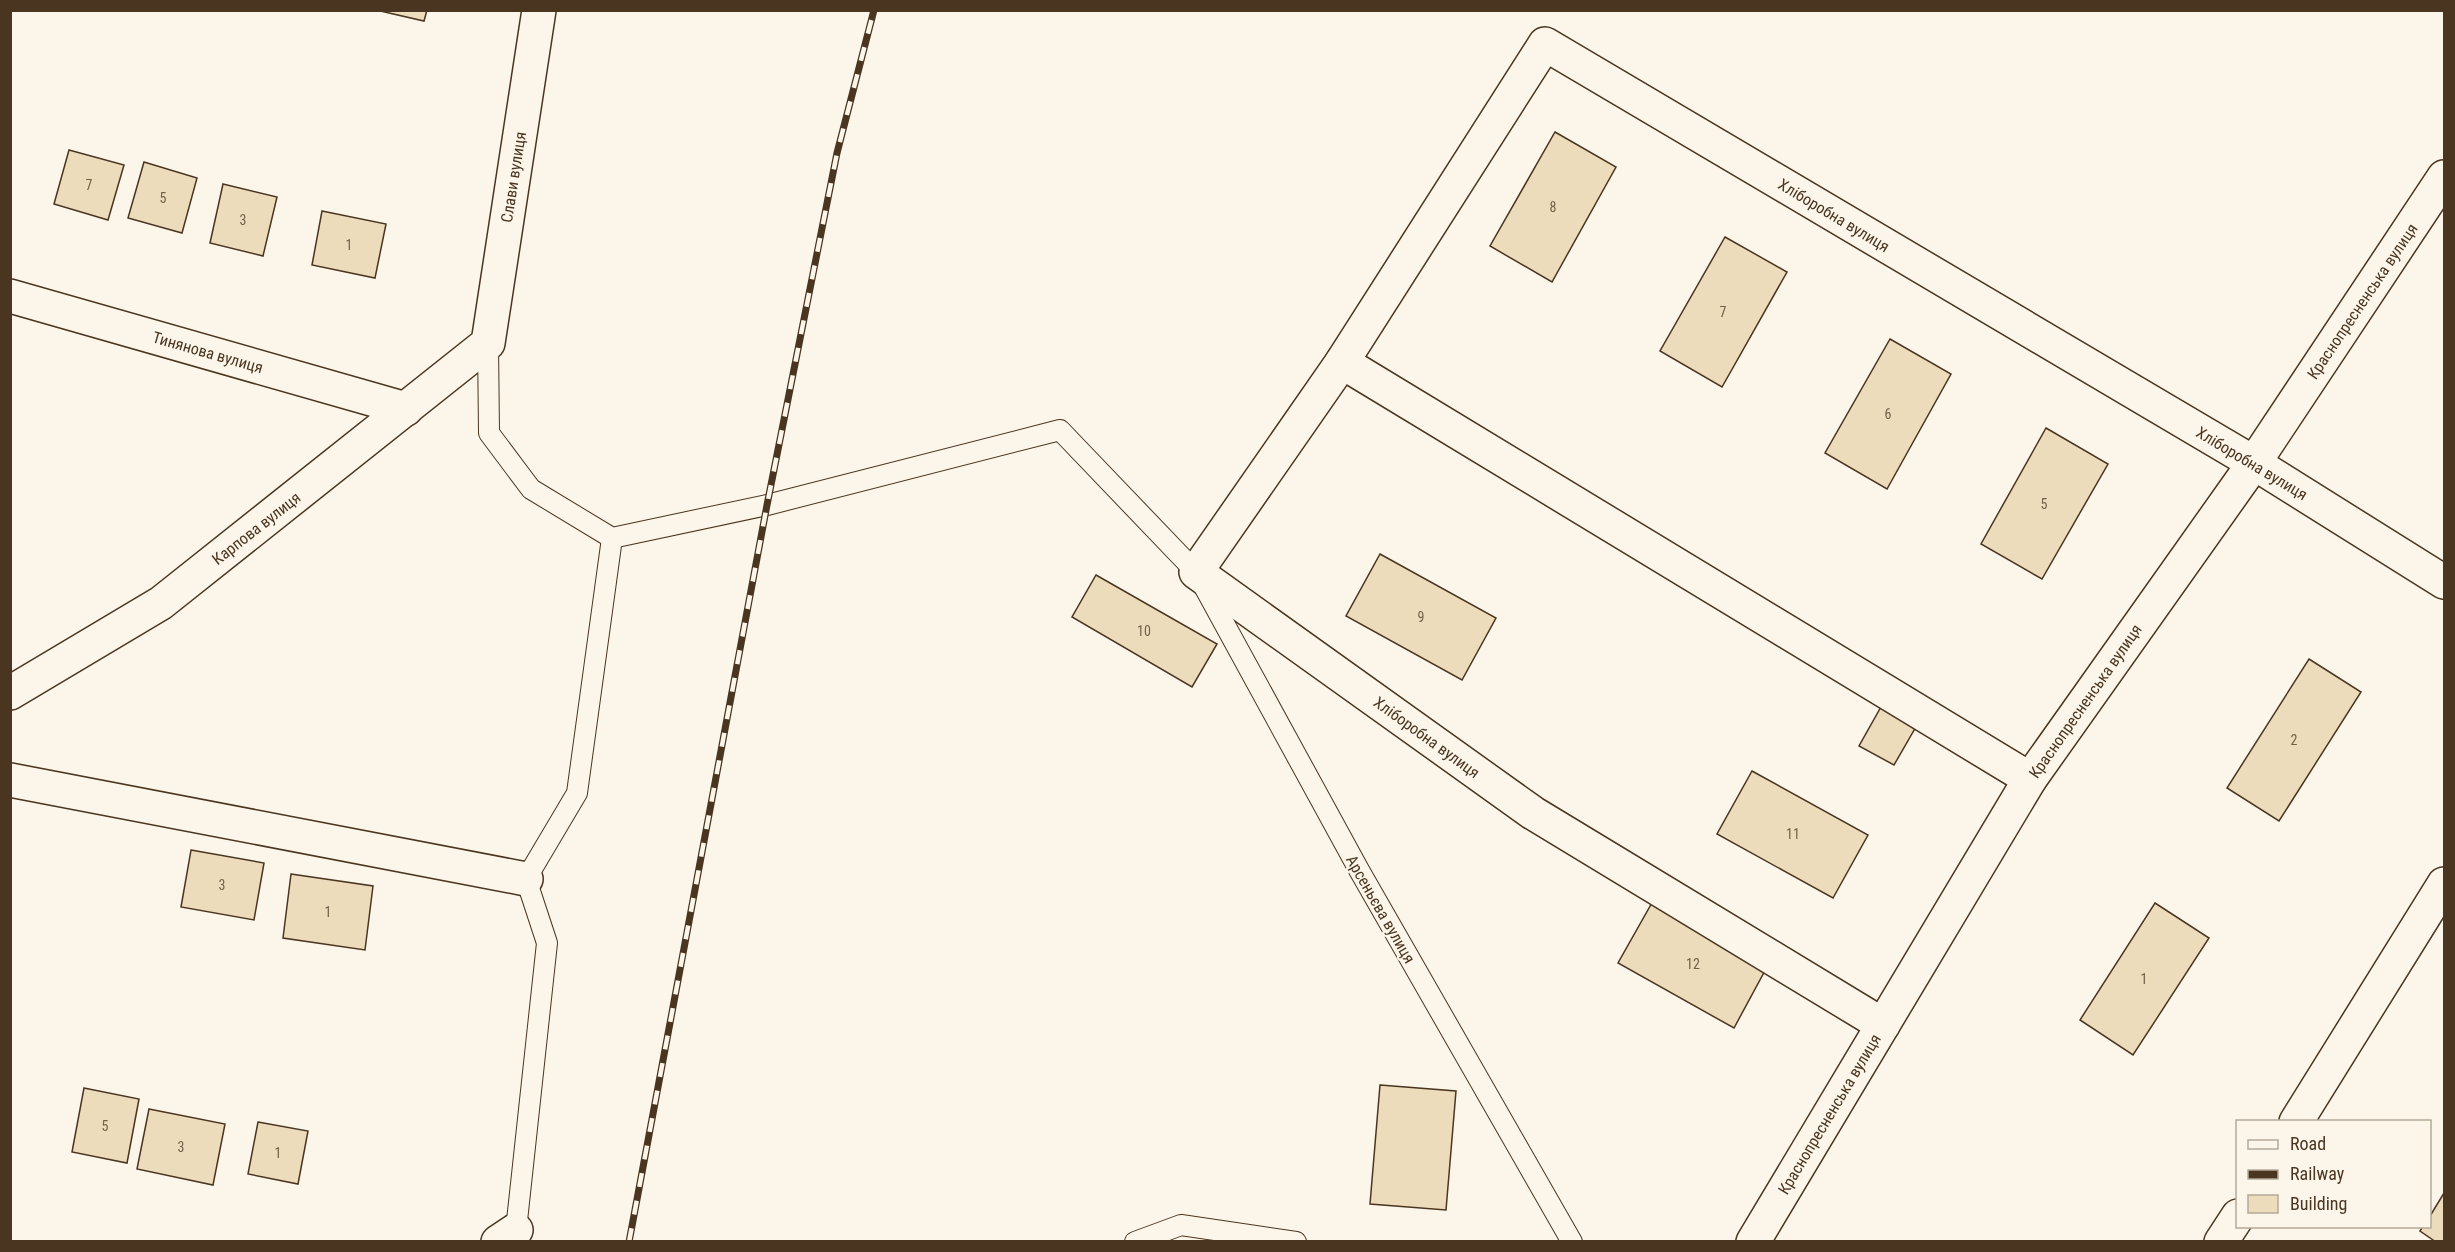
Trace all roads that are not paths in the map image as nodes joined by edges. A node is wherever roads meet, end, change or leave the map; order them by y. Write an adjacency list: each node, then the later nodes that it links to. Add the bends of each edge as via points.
1 (539, 10): 4 (street, Слави вулиця)
2 (2445, 177): 7 (street, Краснопресненська вулиця)
3 (10, 296): 6 (street, Тинянова вулиця)
4 (488, 343): 6 (street, Карпова вулиця); 8 (lane, via 489,433 531,489)
5 (1342, 362): 7 (street, Хліборобна вулиця, via 1545,44); 9 (street, Хліборобна вулиця); 12 (street)
6 (406, 409): 11 (street, Карпова вулиця, via 161,603)
7 (2254, 463): 10 (street, Хліборобна вулиця); 12 (street, Краснопресненська вулиця)
8 (612, 538): 9 (lane, Арсеньєва вулиця, via 767,505 1060,430); 14 (lane, via 577,793)
9 (1196, 572): 16 (street, Хліборобна вулиця, via 1533,813); 22 (lane, Арсеньєва вулиця, via 1359,870)
10 (2445, 582)
11 (10, 693)
12 (2030, 779): 16 (street, Краснопресненська вулиця)
13 (10, 780): 14 (street)
14 (526, 879): 19 (lane, via 547,943)
15 (2445, 884): 17 (street)
16 (1883, 1025): 23 (street, Краснопресненська вулиця)
17 (2297, 1120)
18 (2236, 1219): 24 (street)
19 (507, 1236)
20 (1135, 1242): 21 (lane, via 1181,1225)
21 (1296, 1242)
22 (1572, 1242)
23 (1753, 1242)
24 (2222, 1242)

